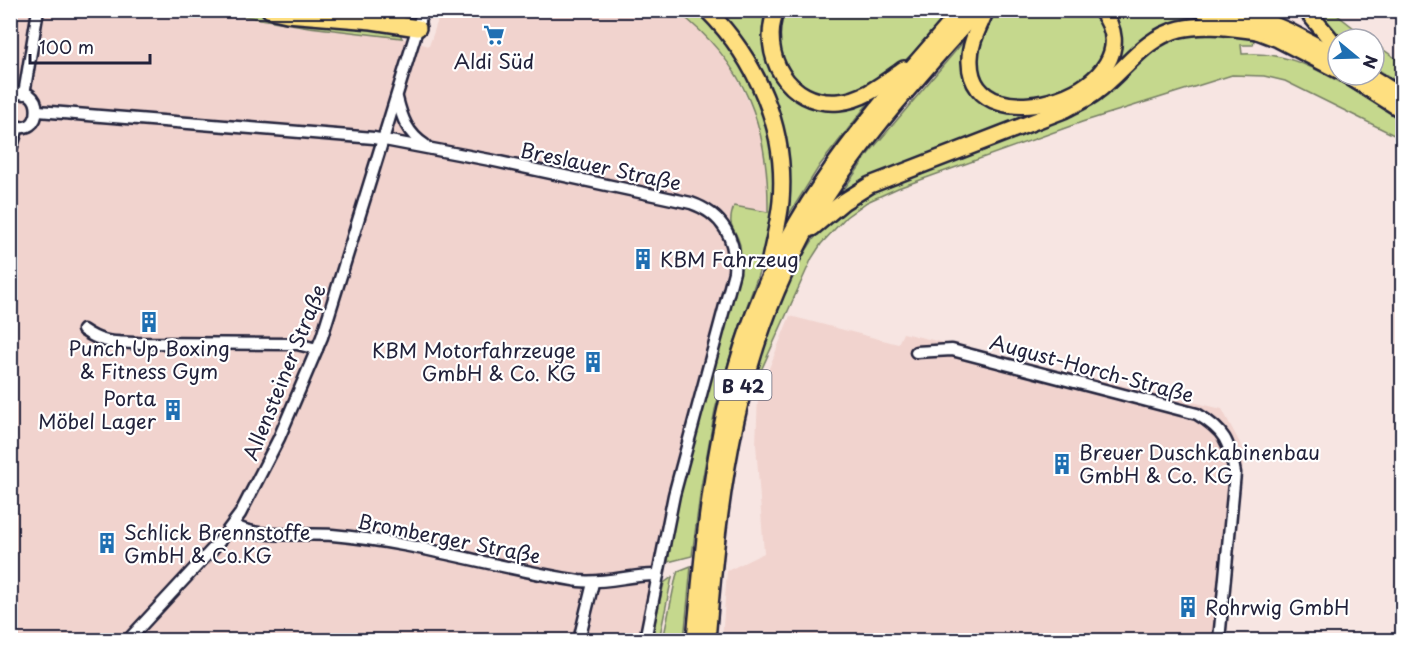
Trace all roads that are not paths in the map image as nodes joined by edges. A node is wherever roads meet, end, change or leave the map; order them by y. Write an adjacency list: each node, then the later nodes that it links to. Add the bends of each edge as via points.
1 (38, 10): 23 (street)
2 (270, 10): 15 (highway)
3 (291, 10): 14 (highway)
4 (423, 10): 15 (street, Allensteiner Straße)
5 (707, 10): 34 (highway, via 753,69 777,138 781,199)
6 (776, 10): 19 (highway, via 770,35 775,61 791,85 815,99 837,103 859,98)
7 (962, 10): 19 (highway, B 42)
8 (977, 10): 33 (highway, B 42, via 871,135 831,188)
9 (986, 10): 10 (highway, via 972,46 972,75 981,91 995,102 1022,107 1075,91 1103,70 1114,43)
10 (1101, 10)
11 (1202, 10): 16 (highway)
12 (1238, 10): 18 (highway)
13 (1306, 10): 17 (highway)
14 (398, 13): 15 (highway)
15 (418, 28): 25 (street, Allensteiner Straße)
16 (1258, 31): 20 (highway); 33 (highway, via 1216,26 1179,29 1163,35 1085,99 870,185)
17 (1326, 34)
18 (1326, 51)
19 (921, 58): 34 (highway, B 42, via 821,183)
20 (1326, 64)
21 (1366, 87): 27 (highway)
22 (1386, 87): 26 (highway)
23 (24, 93): 24 (street); 28 (street, via 36,102)
24 (10, 97)
25 (397, 97): 30 (street, Allensteiner Straße); 31 (street, via 410,131)
26 (1402, 97)
27 (1402, 110)
28 (38, 111): 29 (street, via 34,121 24,127); 30 (street, Breslauer Straße)
29 (14, 125): 32 (street)
30 (384, 139): 31 (street, Breslauer Straße); 36 (street, Allensteiner Straße)
31 (431, 148): 40 (street, Breslauer Straße, via 691,203 710,212 726,228 734,245 734,272 690,434)
32 (10, 153)
33 (801, 238): 39 (highway, B 42, via 775,291 744,379)
34 (764, 287): 39 (highway, B 42, via 728,397 715,459)
35 (83, 330): 36 (street, via 97,340 111,342 297,344)
36 (317, 349): 38 (street, Allensteiner Straße, via 262,474)
37 (916, 352): 48 (street, August-Horch-Straße, via 952,350 1197,414 1212,423 1231,449 1234,473)
38 (233, 525): 42 (street, Bromberger Straße, via 256,532 362,538); 43 (street, Allensteiner Straße)
39 (710, 542): 41 (highway, B 42)
40 (658, 575): 42 (street, Bromberger Straße); 45 (street, Breslauer Straße)
41 (706, 576): 46 (highway, B 42); 47 (highway, B 42)
42 (593, 583): 44 (street)
43 (128, 640)
44 (579, 640)
45 (645, 640)
46 (695, 640)
47 (707, 640)
48 (1219, 640)

